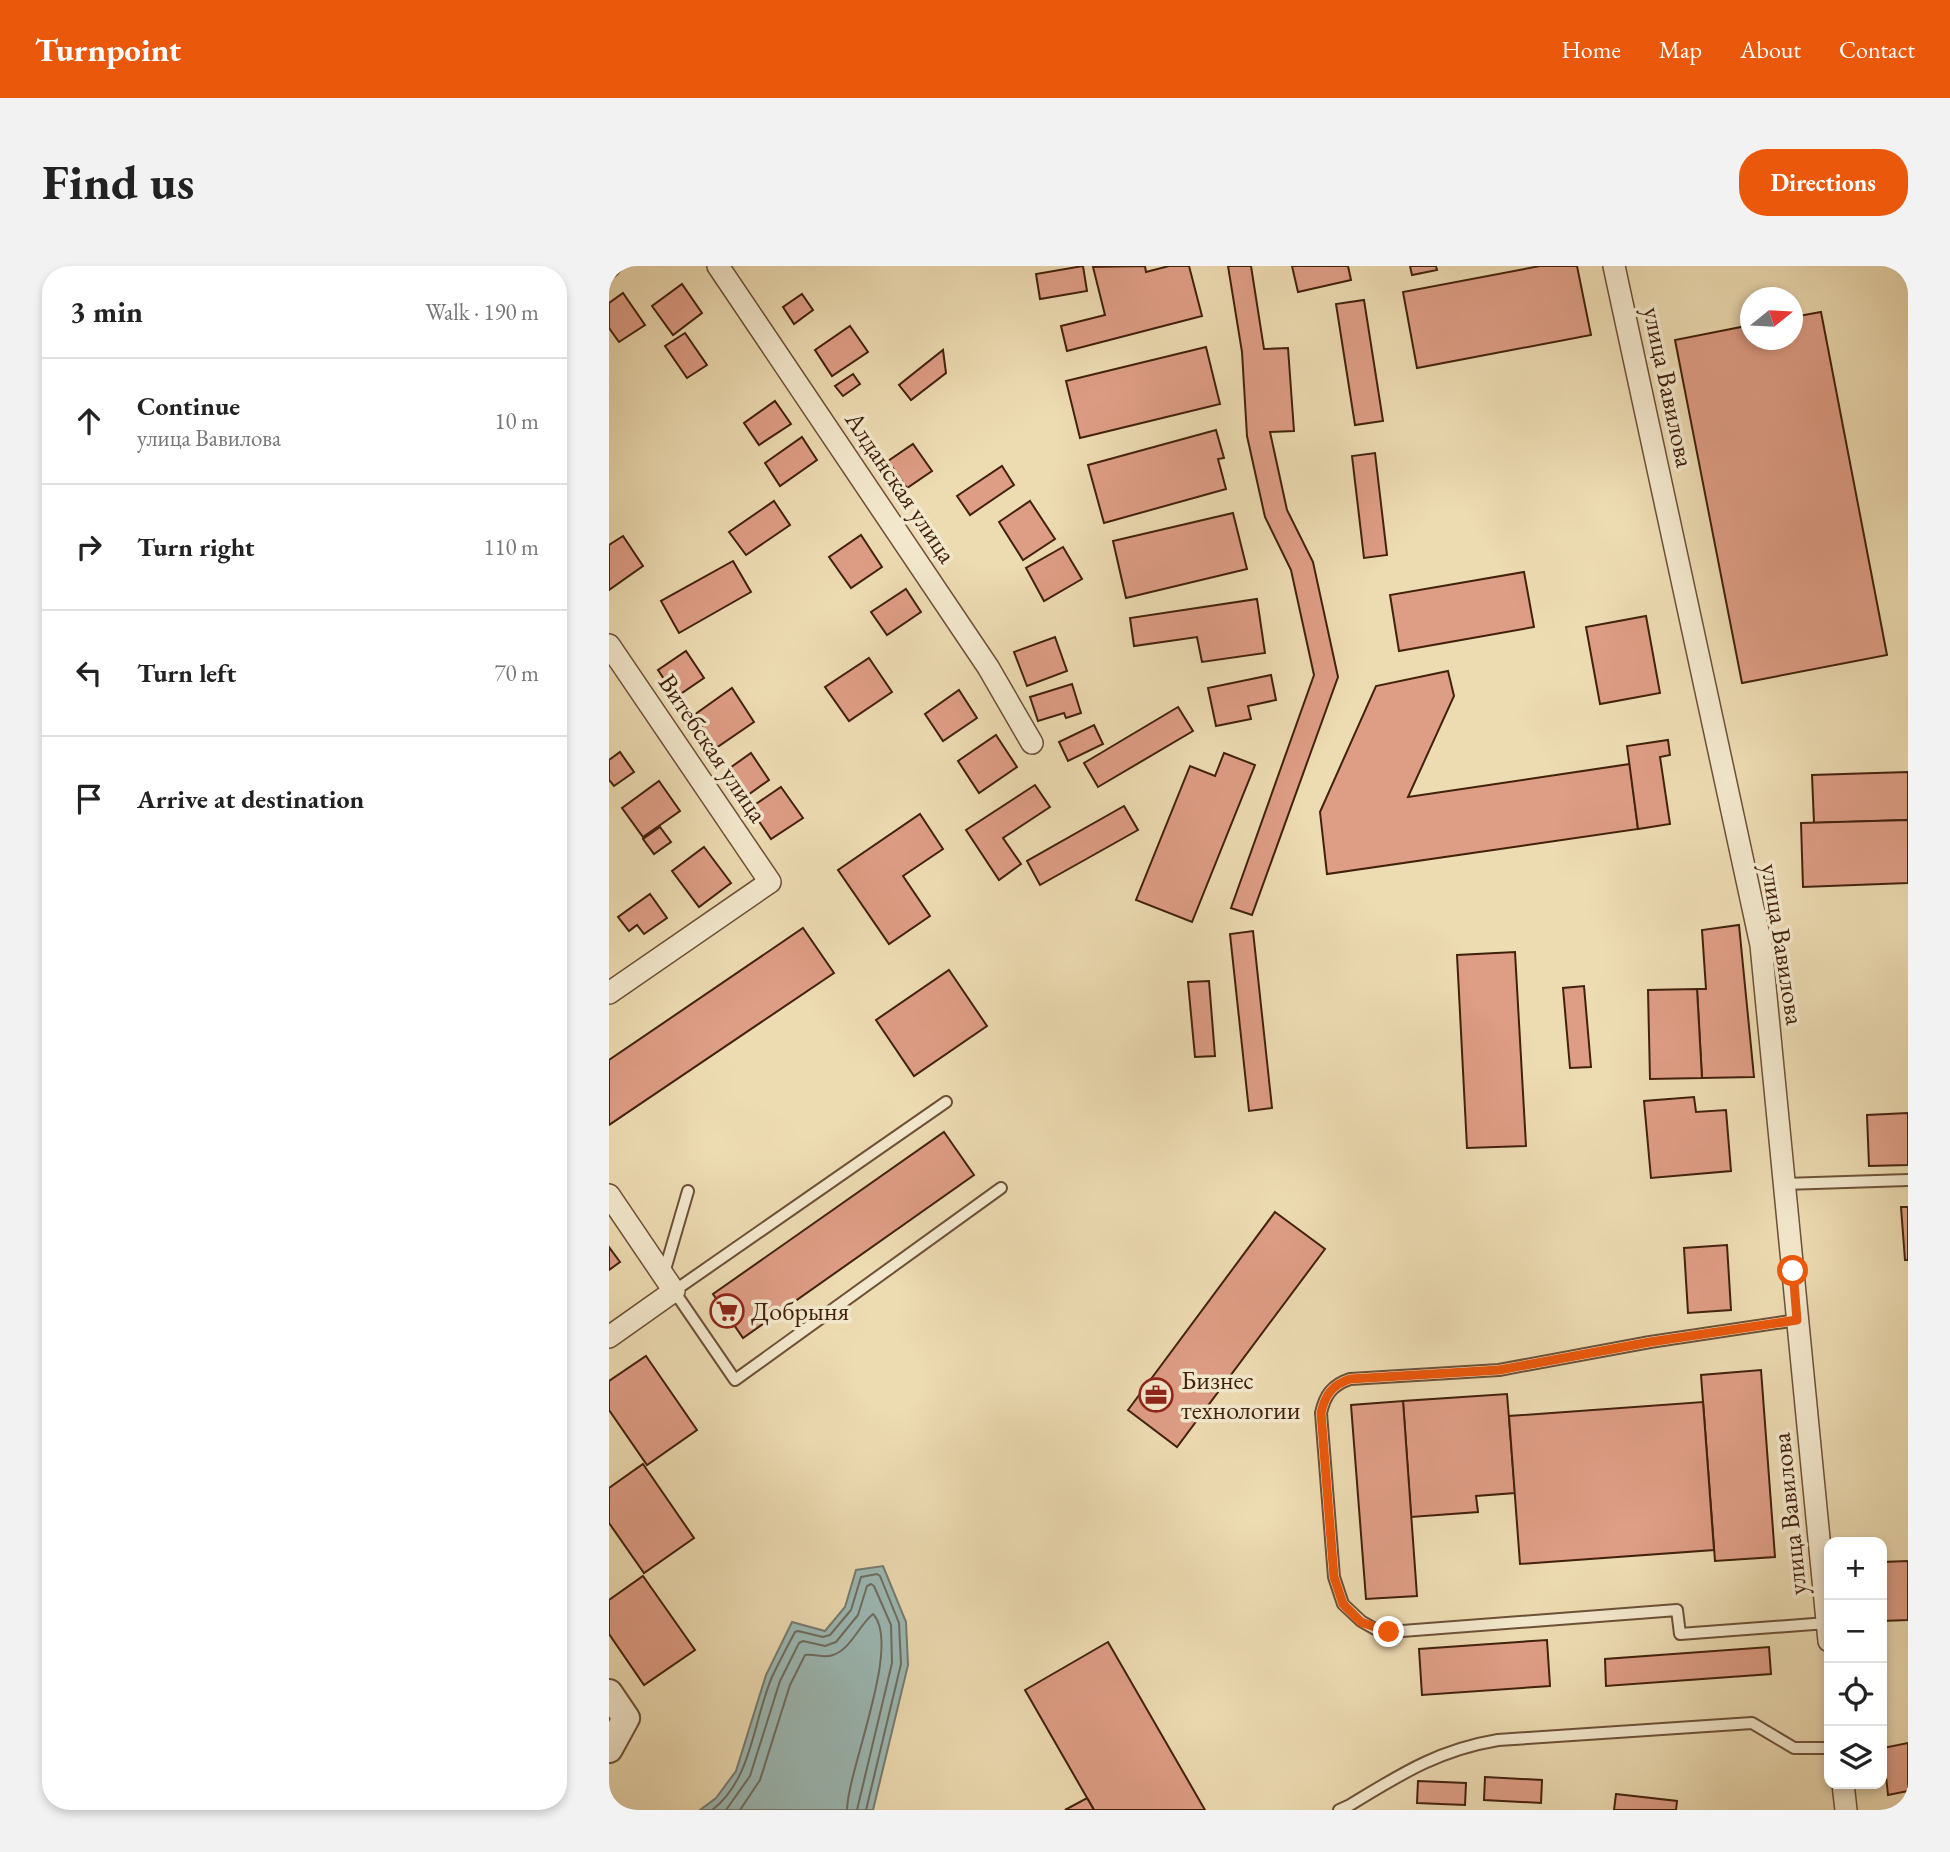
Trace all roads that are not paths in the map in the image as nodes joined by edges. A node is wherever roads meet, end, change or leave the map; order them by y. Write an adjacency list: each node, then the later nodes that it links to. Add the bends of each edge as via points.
1 (718, 266): 4 (street, Алданская улица, via 988,667)
2 (1614, 266): 8 (street, улица Вавилова, via 1761,945)
3 (609, 645): 5 (street, Витебская улица, via 770,882)
4 (1032, 743)
5 (609, 993)
6 (946, 1102): 12 (lane)
7 (1908, 1180): 8 (lane)
8 (1784, 1184): 13 (street, улица Вавилова)
9 (1001, 1188): 12 (lane, via 735,1381)
10 (688, 1191): 12 (lane)
11 (609, 1195): 12 (street)
12 (668, 1283): 14 (street)
13 (1797, 1320): 15 (street, улица Вавилова); 16 (lane, via 1499,1370 1337,1383 1325,1397 1321,1413 1334,1577 1343,1604 1361,1622 1389,1632 1677,1610 1679,1634)
14 (609, 1337)
15 (1825, 1600)
16 (1824, 1632)
17 (609, 1693): 19 (street, via 627,1718)
18 (1824, 1748): 21 (lane, via 1794,1748 1752,1723 1498,1740 1423,1762)
19 (609, 1749)
20 (1844, 1789): 22 (street)
21 (1339, 1810)
22 (1846, 1810)

